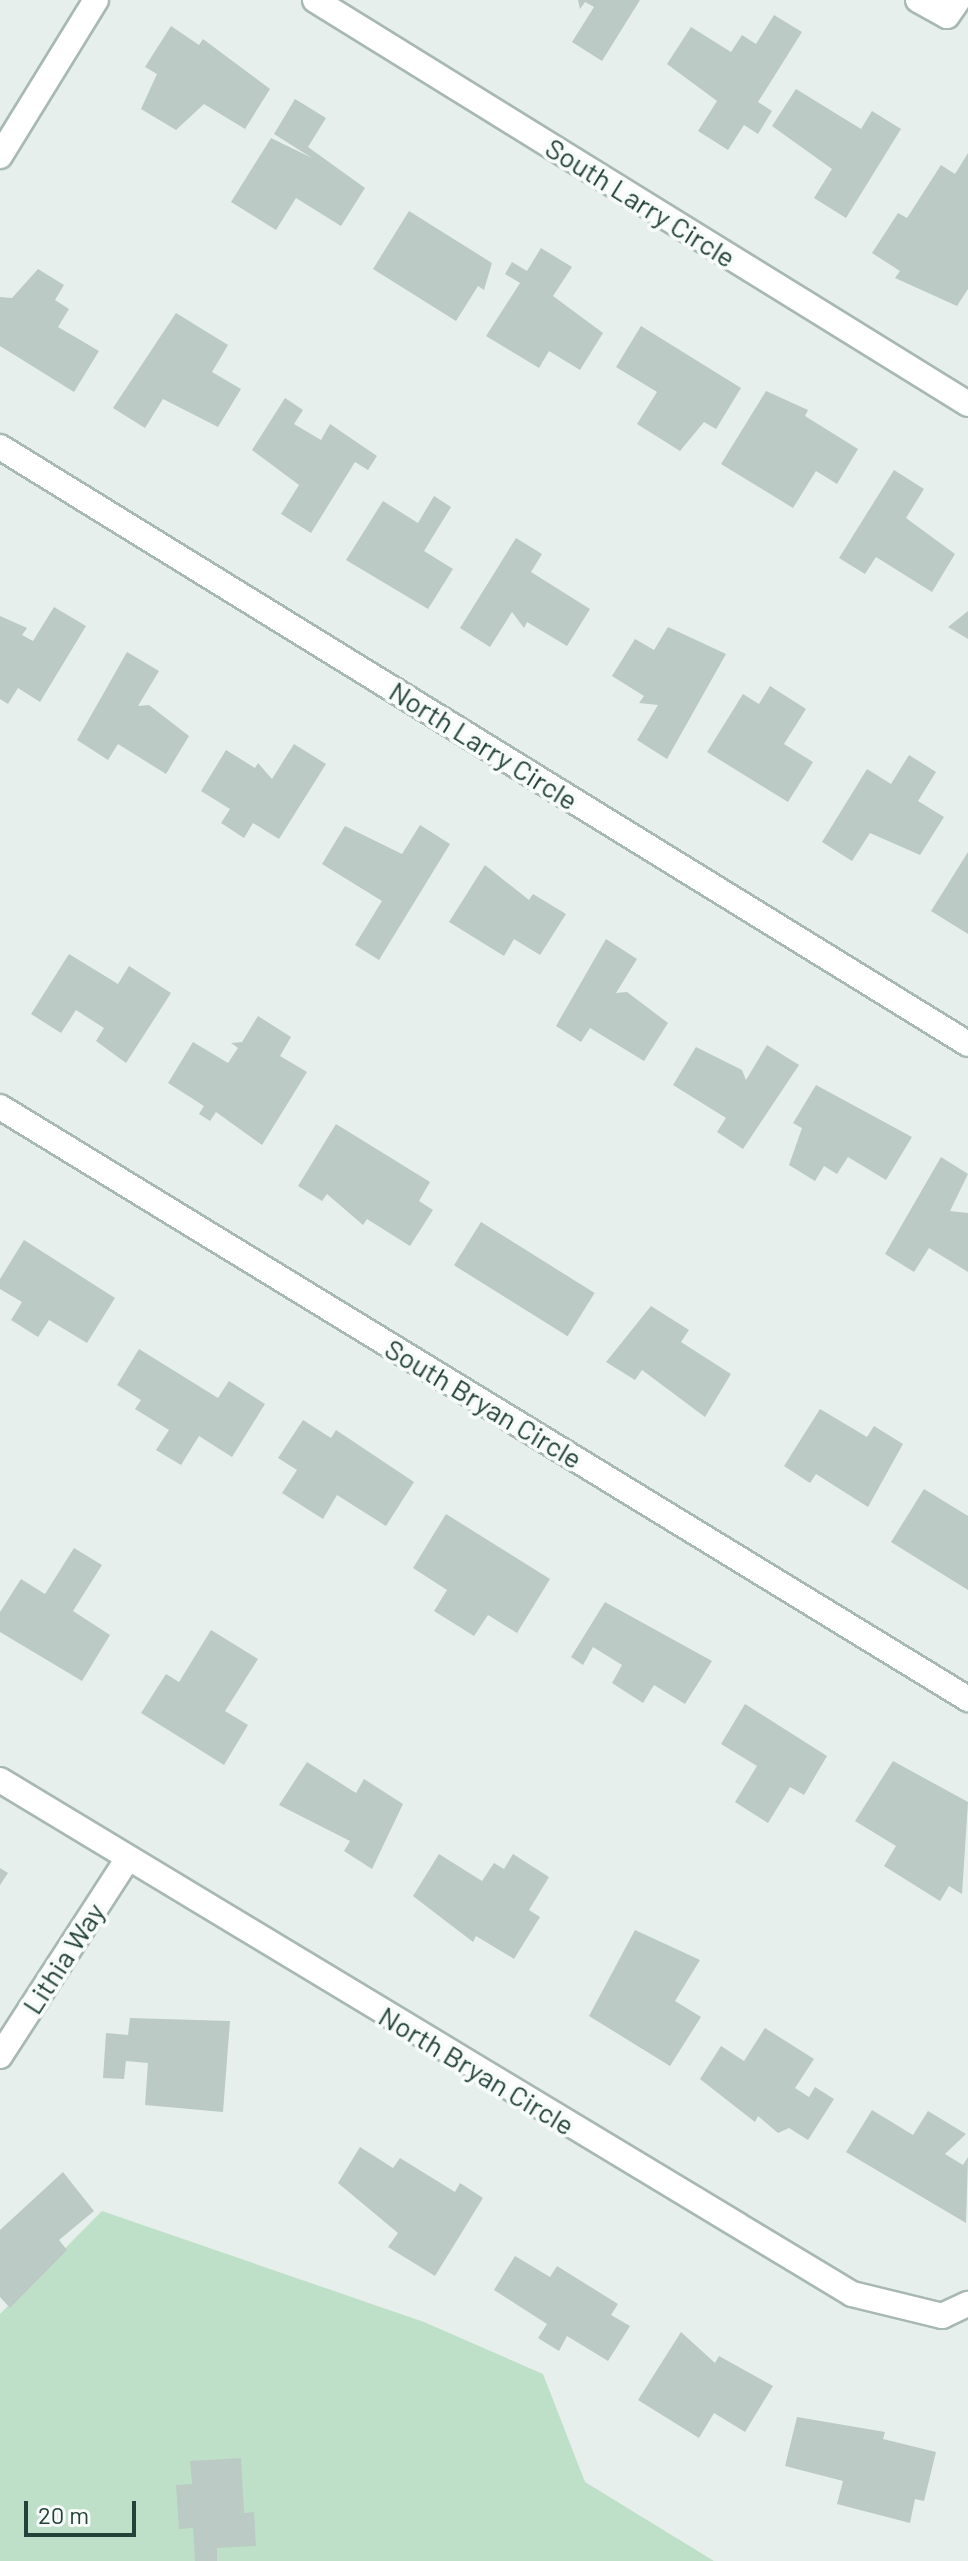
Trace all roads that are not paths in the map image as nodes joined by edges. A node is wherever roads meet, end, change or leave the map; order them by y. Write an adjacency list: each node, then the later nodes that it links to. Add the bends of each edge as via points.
1 (96, 0): 5 (street)
2 (315, 0): 6 (street, South Larry Circle)
3 (918, 0): 4 (street, via 947,16)
4 (958, 0)
5 (0, 156)
6 (968, 404)
7 (0, 447): 8 (street, North Larry Circle)
8 (968, 1044)
9 (0, 1107): 10 (street, South Bryan Circle)
10 (968, 1699)
11 (0, 1780): 12 (street, North Bryan Circle)
12 (126, 1861): 13 (street, Lithia Way); 14 (street, North Bryan Circle, via 852,2294 942,2316)
13 (0, 2056)
14 (968, 2304)

